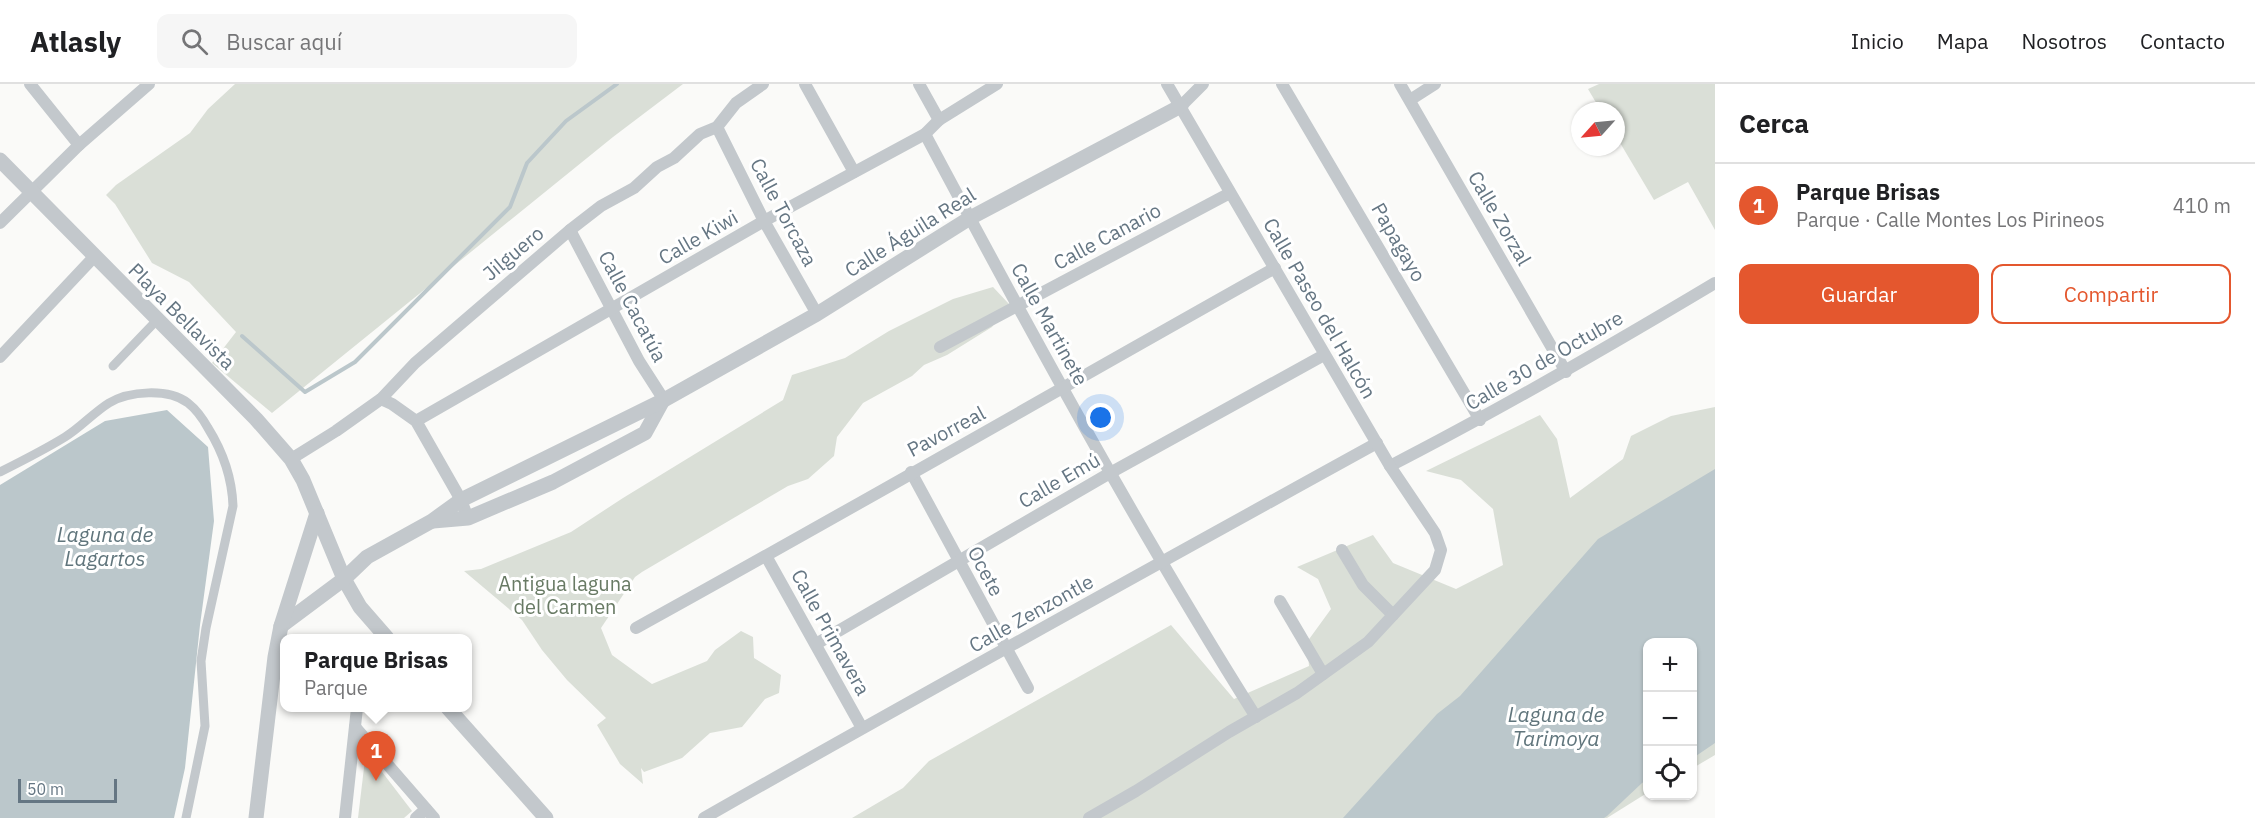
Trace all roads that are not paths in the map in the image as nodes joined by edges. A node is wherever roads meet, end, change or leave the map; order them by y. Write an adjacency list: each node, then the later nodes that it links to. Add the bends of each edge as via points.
1 (30, 84): 17 (street)
2 (763, 84): 15 (street, Jilguero, via 736,104)
3 (805, 84): 19 (street)
4 (920, 84): 14 (street)
5 (997, 84): 14 (street, Calle Kiwi)
6 (1167, 84): 13 (street, Calle Paseo del Halcón)
7 (1203, 84): 13 (street)
8 (1282, 84): 41 (street, Papagayo)
9 (1400, 84): 12 (street, Calle Zorzal)
10 (1435, 84): 12 (street)
11 (142, 86): 17 (street)
12 (1410, 100): 37 (street, Calle Zorzal)
13 (1181, 106): 21 (street, Calle Paseo del Halcón); 22 (street, Calle Águila Real)
14 (939, 120): 16 (street, Calle Kiwi)
15 (717, 128): 23 (street, Calle Torcaza); 25 (street, Jilguero, via 700,134 634,188 601,206)
16 (925, 134): 19 (street, Calle Kiwi); 22 (street, Calle Martinete)
17 (79, 145): 20 (street)
18 (0, 160): 20 (street, Playa Bellavista)
19 (854, 172): 23 (street, Calle Kiwi)
20 (30, 192): 24 (street); 26 (street, Playa Bellavista)
21 (1230, 193): 27 (street, Calle Paseo del Halcón); 29 (street, Calle Canario)
22 (970, 218): 29 (street, Calle Martinete); 31 (street, Calle Águila Real)
23 (764, 221): 30 (street, Calle Kiwi); 31 (street, Calle Torcaza)
24 (0, 223)
25 (570, 230): 30 (street, Calle Cacatúa); 39 (street, Jilguero, via 415,363)
26 (94, 257): 32 (street, Playa Bellavista); 35 (street)
27 (1275, 268): 34 (street, Calle Paseo del Halcón); 38 (street, Pavorreal)
28 (1715, 283): 37 (street, Calle 30 de Octubre)
29 (1016, 306): 33 (street, Calle Canario); 38 (street, Calle Martinete)
30 (611, 309): 40 (street, Calle Cacatúa); 42 (street, Calle Kiwi)
31 (817, 314): 40 (street, Calle Águila Real)
32 (157, 320): 36 (street); 44 (street, Playa Bellavista)
33 (940, 347)
34 (1324, 354): 43 (street, Calle Paseo del Halcón); 48 (street, Calle Emú)
35 (0, 357)
36 (113, 366)
37 (1566, 372): 41 (street, Calle 30 de Octubre)
38 (1063, 387): 47 (street, Pavorreal); 48 (street, Calle Martinete)
39 (381, 399): 42 (street); 44 (street, Jilguero)
40 (664, 400): 49 (street, Calle Águila Real); 51 (street, Calle Águila Real, via 645,433 553,482)
41 (1480, 420): 45 (street, Calle 30 de Octubre)
42 (416, 421): 49 (street)
43 (1377, 443): 45 (street, Calle Paseo del Halcón); 56 (street, Calle Zenzontle)
44 (291, 459): 50 (street, Playa Bellavista)
45 (1390, 466): 59 (street, Calle Paseo del Halcón, via 1434,532 1440,550 1435,570)
46 (0, 472): 76 (street, via 67,436 110,402 128,396 166,395 186,402 215,438 228,467 232,506 201,661 205,726)
47 (911, 472): 54 (street, Pavorreal); 55 (street, Ocete)
48 (1110, 473): 55 (street, Calle Emú); 56 (street, Calle Martinete)
49 (461, 500): 51 (street); 52 (street, Calle Águila Real)
50 (316, 513): 57 (street, Playa Bellavista); 60 (street)
51 (468, 518): 52 (street, Calle Águila Real)
52 (432, 521): 57 (street, Calle Águila Real, via 367,557)
53 (1342, 550): 59 (street, via 1362,585)
54 (766, 556): 61 (street, Pavorreal); 65 (street, Calle Primavera)
55 (958, 561): 65 (street, Calle Emú); 66 (street, Ocete)
56 (1162, 562): 66 (street, Calle Zenzontle); 71 (street, Calle Martinete)
57 (344, 579): 60 (street, Calle Águila Real); 63 (street, Playa Bellavista, via 360,607)
58 (1280, 601): 67 (street)
59 (1393, 615): 67 (street, via 1368,642)
60 (282, 626): 62 (street)
61 (636, 628)
62 (280, 634)
63 (383, 634)
64 (280, 635): 77 (street)
65 (816, 644): 73 (street, Calle Primavera)
66 (1007, 650): 68 (street, Ocete); 73 (street, Calle Zenzontle)
67 (1323, 674): 71 (street)
68 (1028, 687)
69 (357, 712): 72 (street)
70 (451, 712): 75 (street)
71 (1256, 717): 81 (street)
72 (355, 728): 74 (street); 78 (street)
73 (862, 728): 80 (street, Calle Zenzontle)
74 (430, 813): 79 (street)
75 (537, 815)
76 (186, 818)
77 (256, 818)
78 (345, 818)
79 (416, 818)
80 (704, 818)
81 (1089, 818)

